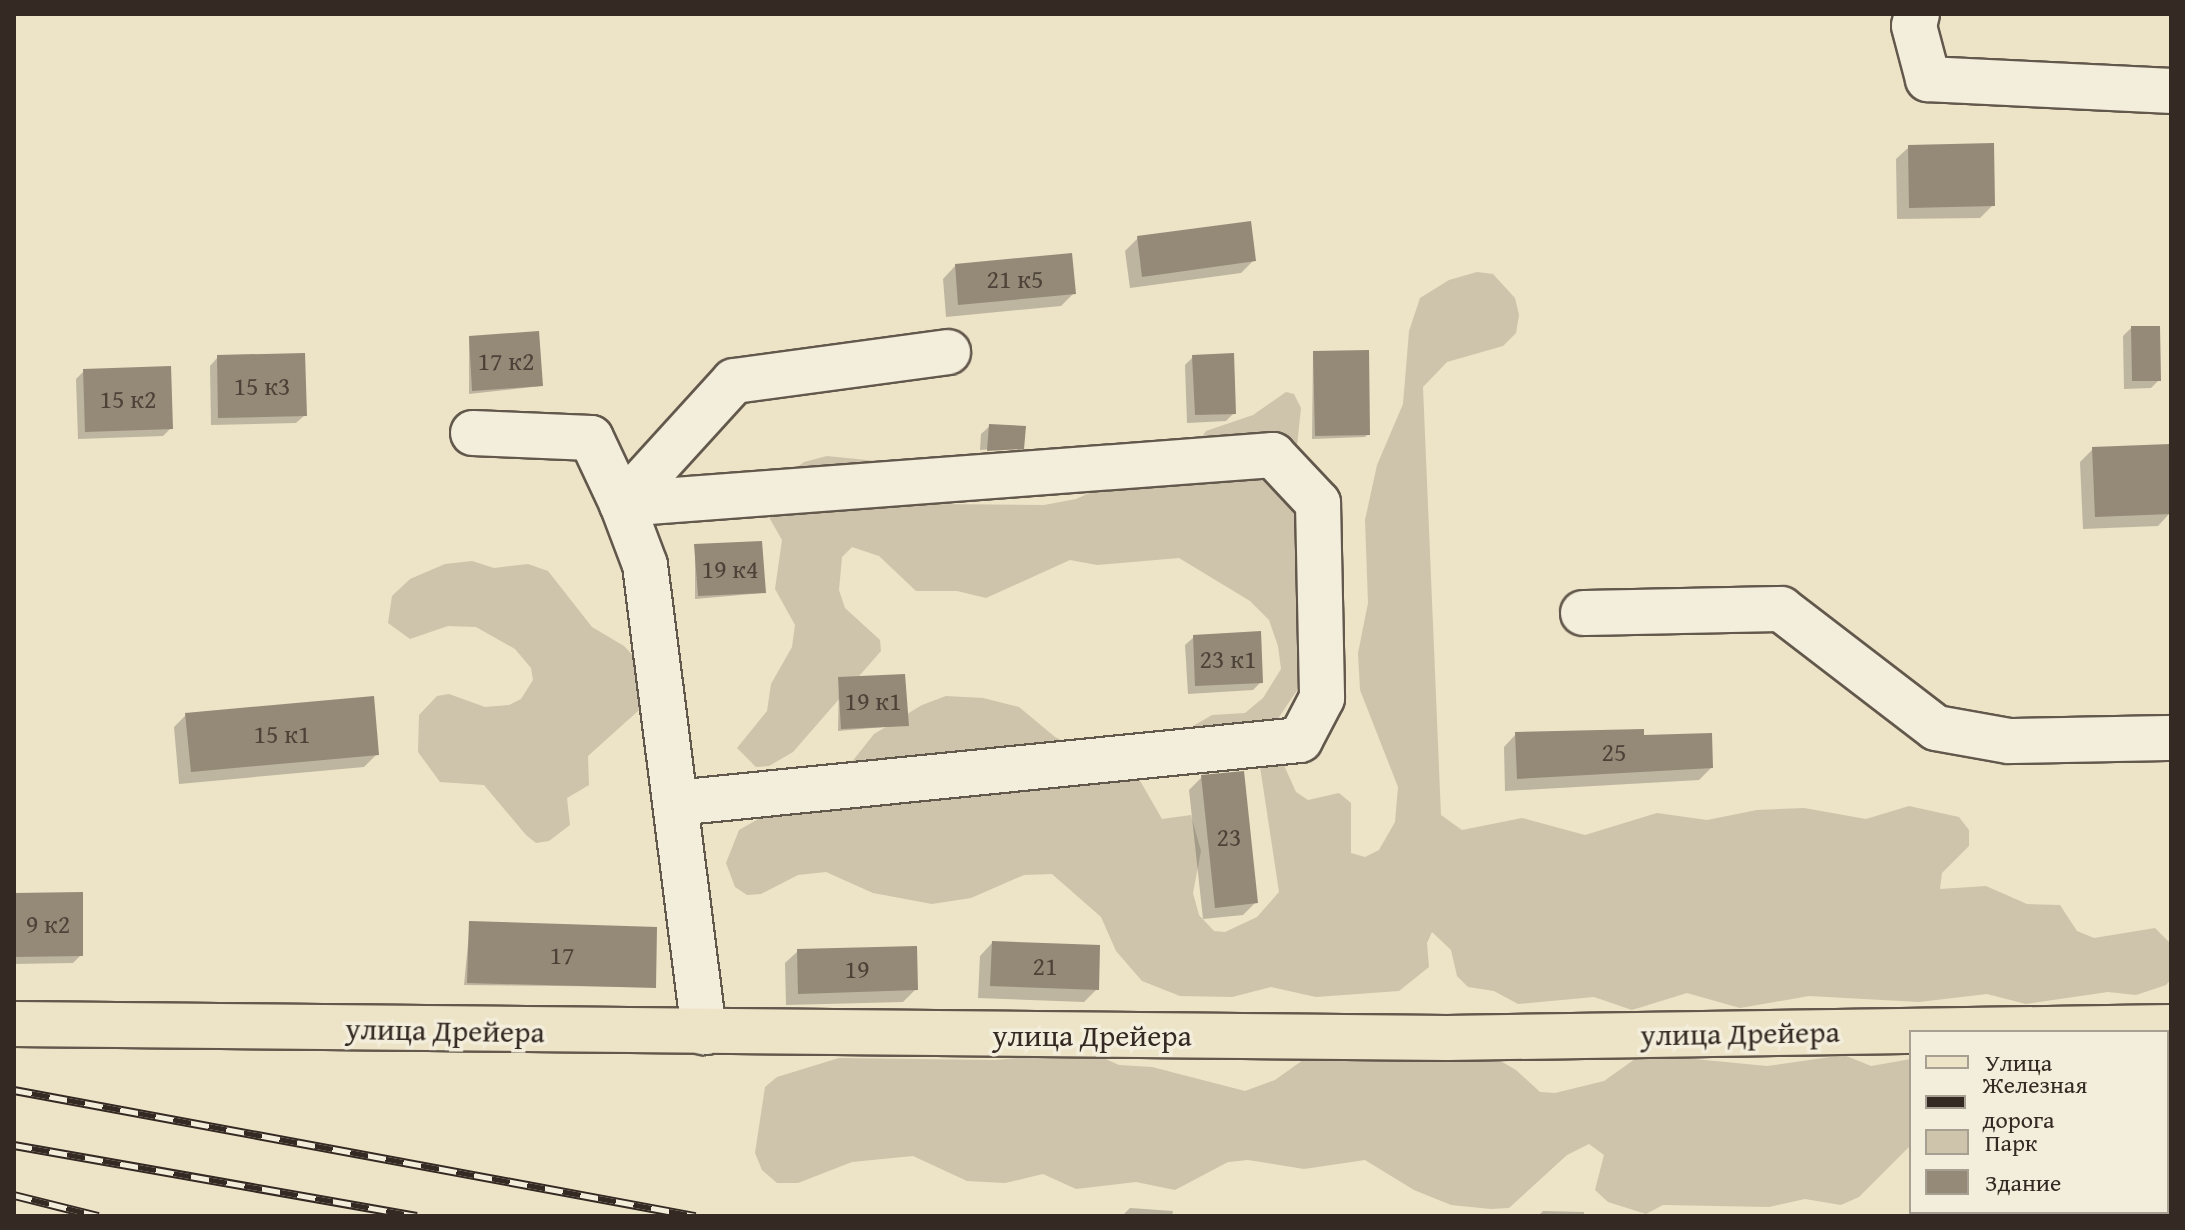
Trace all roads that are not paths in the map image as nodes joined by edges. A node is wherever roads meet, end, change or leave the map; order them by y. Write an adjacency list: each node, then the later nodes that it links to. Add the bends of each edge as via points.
1 (1917, 14): 2 (lane, via 1914,26 1928,79)
2 (2171, 91)
3 (948, 352): 5 (lane, via 734,381)
4 (473, 433): 5 (lane, via 591,438)
5 (622, 504): 8 (lane, via 645,565); 8 (lane, via 1273,455 1318,503 1322,698 1300,740)
6 (1583, 613): 7 (lane, via 1781,609 1936,728 2009,741)
7 (2171, 738)
8 (675, 803): 13 (lane)
9 (19, 1017): 13 (main road, улица Дрейера)
10 (2171, 1027): 11 (main road, улица Дрейера)
11 (1974, 1030)
12 (1909, 1031): 13 (main road, улица Дрейера, via 1447,1038)
13 (704, 1032)

